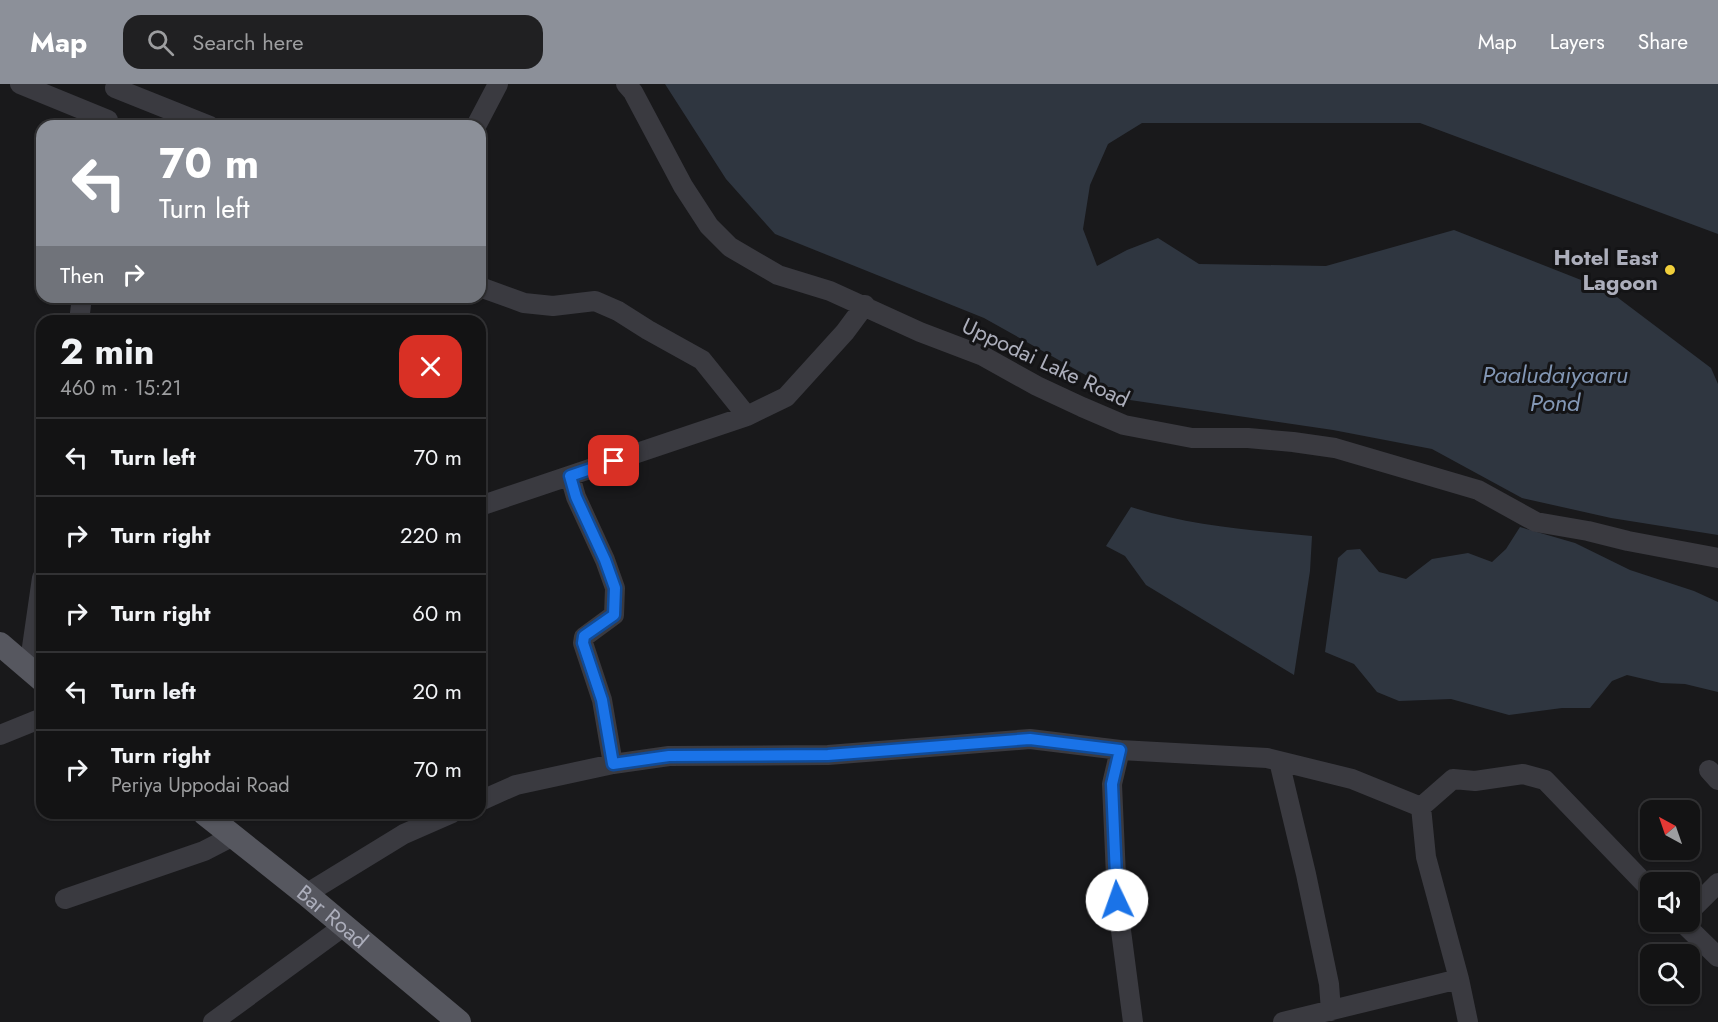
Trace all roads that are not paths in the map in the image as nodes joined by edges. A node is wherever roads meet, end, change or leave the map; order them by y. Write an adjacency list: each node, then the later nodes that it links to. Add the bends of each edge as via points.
1 (20, 84): 5 (street)
2 (498, 84): 8 (street)
3 (626, 84): 10 (street, Uppodai Lake Road, via 683,186 709,226 730,247 778,275)
4 (116, 86): 6 (street); 7 (street)
5 (101, 120)
6 (109, 120)
7 (196, 120)
8 (479, 120)
9 (486, 289): 11 (street, via 524,303 554,306 595,301 618,311 702,360)
10 (865, 305): 11 (street, via 786,397); 14 (street, Uppodai Lake Road, via 1124,425 1192,438 1248,438 1335,448 1478,490 1536,522)
11 (747, 416): 12 (street)
12 (570, 476): 13 (street); 21 (street, via 615,588 614,615 584,636 583,643 602,700)
13 (486, 504)
14 (1718, 558)
15 (0, 644): 16 (main road)
16 (36, 669)
17 (36, 720): 18 (street)
18 (0, 735)
19 (1120, 750): 20 (street); 21 (street, via 1030,739 828,755 669,756); 39 (street, via 1112,796 1117,900)
20 (1279, 761): 23 (street, via 1352,778); 36 (street, via 1329,984)
21 (613, 764): 22 (street, via 516,785)
22 (486, 798)
23 (1421, 807): 27 (street, via 1452,779 1475,782 1523,774 1545,780); 35 (street, via 1426,857)
24 (212, 819): 26 (main road, Bar Road)
25 (438, 819): 29 (street, via 404,834)
26 (233, 836): 29 (main road, Bar Road); 30 (street, via 204,851)
27 (1640, 879)
28 (1718, 883): 31 (street)
29 (306, 894): 32 (main road, Bar Road)
30 (65, 899)
31 (1700, 901)
32 (344, 926): 37 (street); 38 (main road, Bar Road)
33 (1692, 932): 34 (street)
34 (1718, 957)
35 (1459, 979): 36 (street); 41 (street)
36 (1331, 1011): 40 (street)
37 (213, 1022)
38 (459, 1022)
39 (1133, 1022)
40 (1282, 1022)
41 (1468, 1022)

